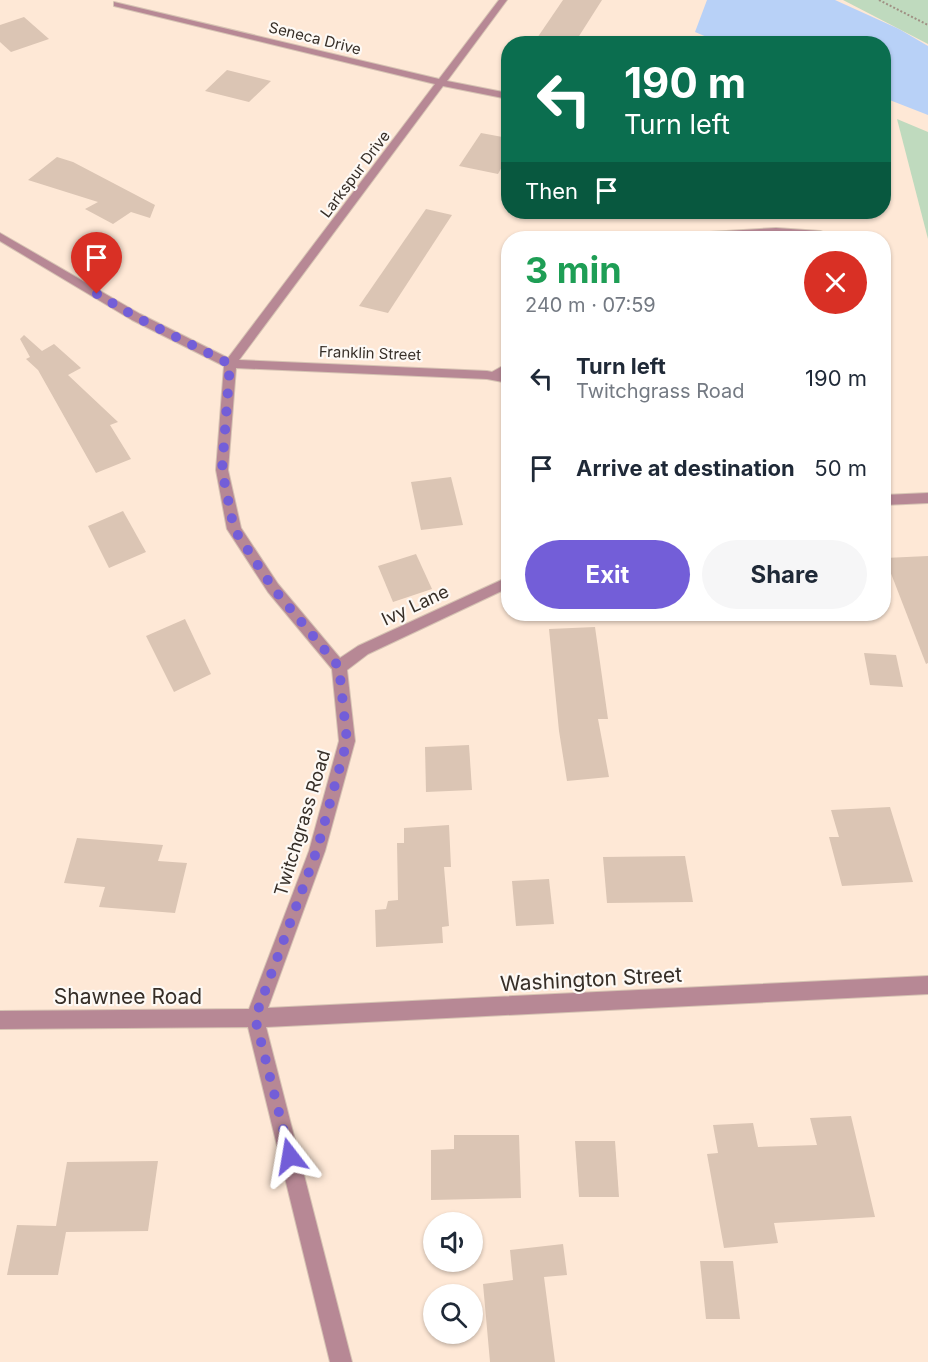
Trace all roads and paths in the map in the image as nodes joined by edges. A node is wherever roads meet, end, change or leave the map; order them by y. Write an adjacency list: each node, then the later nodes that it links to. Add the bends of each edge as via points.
1 (503, 0): 5 (street, Larkspur Drive)
2 (879, 0): 4 (path)
3 (117, 4): 5 (street, Seneca Drive)
4 (928, 25)
5 (443, 83): 6 (street, Seneca Drive); 8 (street, Larkspur Drive)
6 (501, 95)
7 (0, 236): 8 (street, via 136,317)
8 (230, 364): 10 (street, Franklin Street); 15 (street, via 222,470 234,529 273,588)
9 (501, 372): 10 (lane)
10 (494, 376): 11 (street, Franklin Street)
11 (501, 378)
12 (928, 498): 13 (street)
13 (891, 500)
14 (501, 585): 15 (street, Ivy Lane, via 363,650)
15 (339, 667): 17 (street, Twitchgrass Road, via 347,741 317,850)
16 (928, 985): 17 (street, Washington Street)
17 (255, 1018): 18 (street, Shawnee Road); 19 (street)
18 (0, 1020)
19 (341, 1362)

